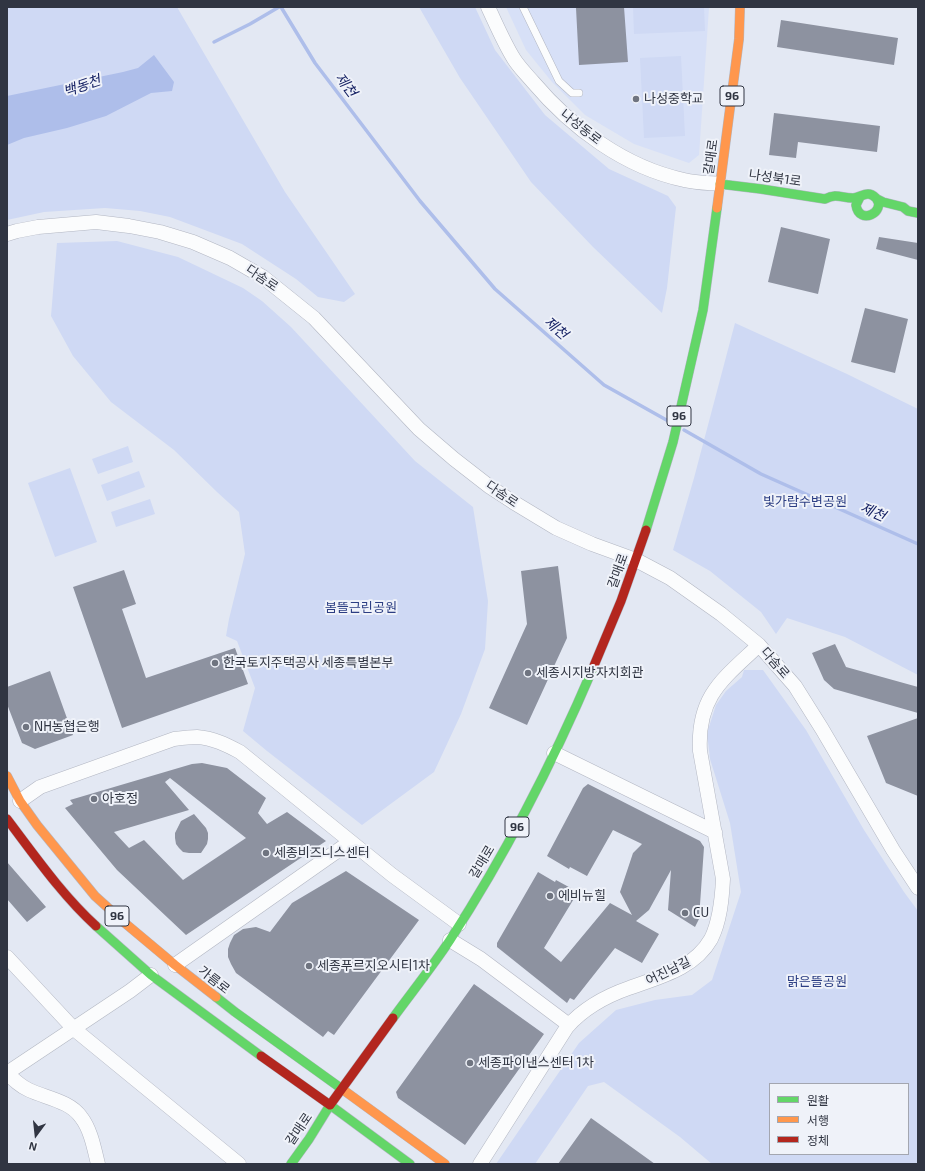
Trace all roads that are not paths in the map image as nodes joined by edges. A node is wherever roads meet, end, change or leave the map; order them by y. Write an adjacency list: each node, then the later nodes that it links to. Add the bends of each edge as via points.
1 (488, 7): 5 (street, 나성동로, via 514,60 548,99 578,127 617,154 665,175)
2 (523, 7): 4 (lane, via 559,81 572,93)
3 (740, 7): 5 (main road, 갈매로 / 96, via 739,39)
4 (579, 93)
5 (720, 184): 6 (main road, 나성북1로, via 827,202 832,195); 14 (main road, 갈매로 / 96, via 703,310 673,442)
6 (860, 197): 7 (main road, via 867,194); 9 (main road, via 856,203)
7 (877, 199): 10 (main road, via 903,207 904,213); 11 (main road)
8 (846, 208): 9 (main road)
9 (857, 210): 11 (main road, via 866,216)
10 (918, 212)
11 (875, 213): 12 (main road)
12 (887, 213)
13 (7, 234): 14 (street, 다솜로, via 38,227 96,222 160,232 193,242 230,258 263,277 314,318 419,429 490,486 556,528)
14 (636, 560): 15 (street, 다솜로, via 670,578); 16 (main road, 갈매로 / 96, via 594,666)
15 (759, 645): 20 (street, 어진남길, via 717,686 707,701 701,720 700,751); 22 (street, 다솜로, via 794,686)
16 (554, 753): 20 (street); 23 (main road, 갈매로 / 96, via 502,855)
17 (7, 776): 18 (main road, 가름로 / 96)
18 (16, 804): 21 (street, via 40,787 174,739 197,737 211,739 240,752); 26 (main road, 가름로 / 96, via 37,825 95,896)
19 (7, 819): 27 (main road, 96, via 81,912)
20 (715, 832): 28 (street, 어진남길, via 723,879 722,898 718,920 710,939 698,956 683,967 657,979 604,999 585,1010)
21 (350, 842): 23 (street); 26 (street)
22 (918, 888)
23 (459, 924): 24 (main road, 갈매로 / 96)
24 (450, 940): 28 (street, via 481,959); 31 (main road, 갈매로 / 96)
25 (7, 957): 29 (street)
26 (174, 965): 31 (main road, 가름로 / 96)
27 (151, 975): 29 (street); 32 (main road, 96)
28 (569, 1025): 38 (street, 어진남길)
29 (74, 1029): 30 (street); 34 (street)
30 (7, 1073): 33 (street, via 18,1084 62,1103 80,1115 90,1135)
31 (342, 1089): 32 (main road, 갈매로 / 96); 37 (main road, 가름로)
32 (330, 1105): 35 (main road, 갈매로); 36 (main road)
33 (98, 1164)
34 (239, 1164)
35 (291, 1164)
36 (410, 1164)
37 (445, 1164)
38 (480, 1164)

